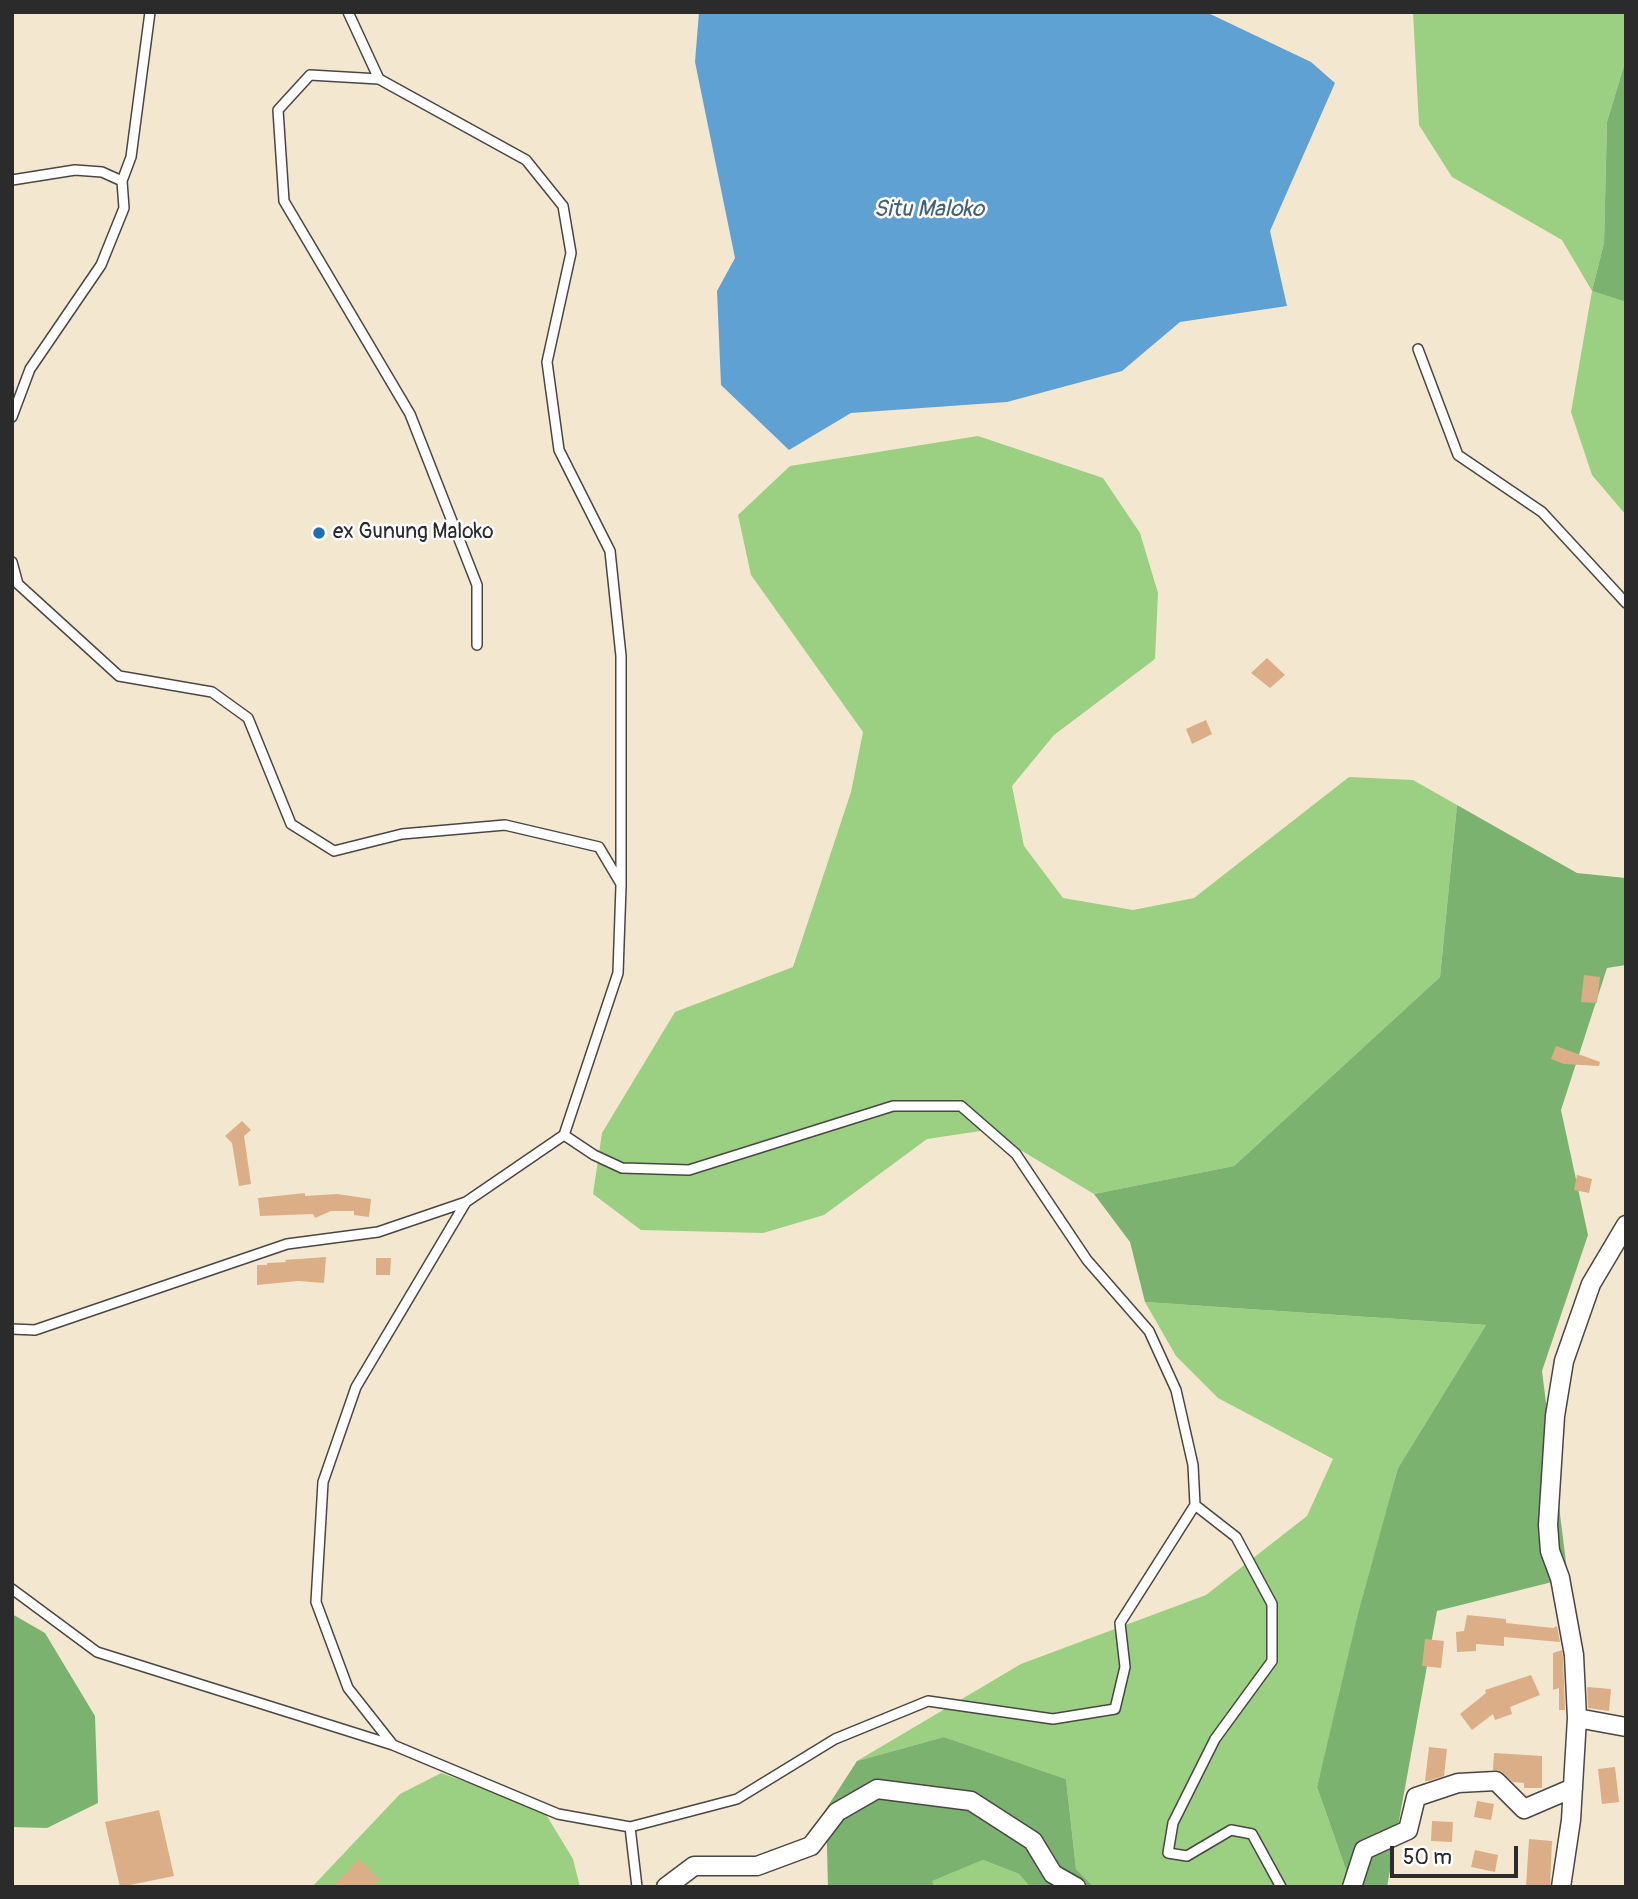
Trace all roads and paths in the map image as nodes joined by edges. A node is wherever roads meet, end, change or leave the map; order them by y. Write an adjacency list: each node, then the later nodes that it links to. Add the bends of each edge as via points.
1 (150, 12): 5 (lane, via 131,157)
2 (348, 12): 3 (lane)
3 (379, 79): 10 (lane, via 310,75 278,110 284,201 410,414 477,585); 11 (lane, via 526,159 564,206 570,253 547,362 559,450 610,551 621,656)
4 (12, 180): 5 (lane, via 75,170 102,172)
5 (122, 181): 7 (lane, via 124,208 101,265 30,369)
6 (1418, 349): 9 (lane, via 1458,455 1542,512)
7 (12, 417)
8 (12, 562): 11 (lane, via 18,584 119,676 212,692 248,718 291,824 334,851 402,834 505,825 599,847)
9 (1626, 603)
10 (477, 645)
11 (621, 886): 12 (lane, via 618,973)
12 (564, 1135): 13 (lane); 16 (lane, via 622,1168 689,1170 893,1105 961,1105 1016,1154 1087,1260 1149,1331 1176,1390 1193,1465)
13 (466, 1202): 15 (lane, via 378,1232 287,1244 36,1330); 20 (lane, via 356,1387 323,1482 316,1602 348,1688)
14 (1626, 1226): 18 (street, via 1591,1284 1564,1361 1555,1416 1548,1525 1574,1655)
15 (12, 1329)
16 (1195, 1505): 22 (lane, via 1120,1623 1125,1667 1115,1709 1054,1718 928,1701 835,1740 737,1799); 26 (lane, via 1236,1536 1272,1604 1272,1661 1215,1740 1173,1823 1168,1853 1187,1856 1231,1830 1252,1834)
17 (12, 1589): 20 (lane, via 97,1652)
18 (1577, 1718): 19 (street); 21 (street)
19 (1626, 1727)
20 (393, 1745): 22 (lane, via 558,1814)
21 (1573, 1788): 27 (street, via 1524,1808 1496,1781 1458,1783 1416,1797 1408,1830 1364,1850); 28 (street)
22 (630, 1827): 23 (lane)
23 (637, 1887)
24 (666, 1887): 25 (street, via 694,1866 757,1866 811,1846 837,1812 877,1789 971,1801 1033,1840 1053,1874)
25 (1076, 1887)
26 (1281, 1887)
27 (1352, 1887)
28 (1561, 1887)

